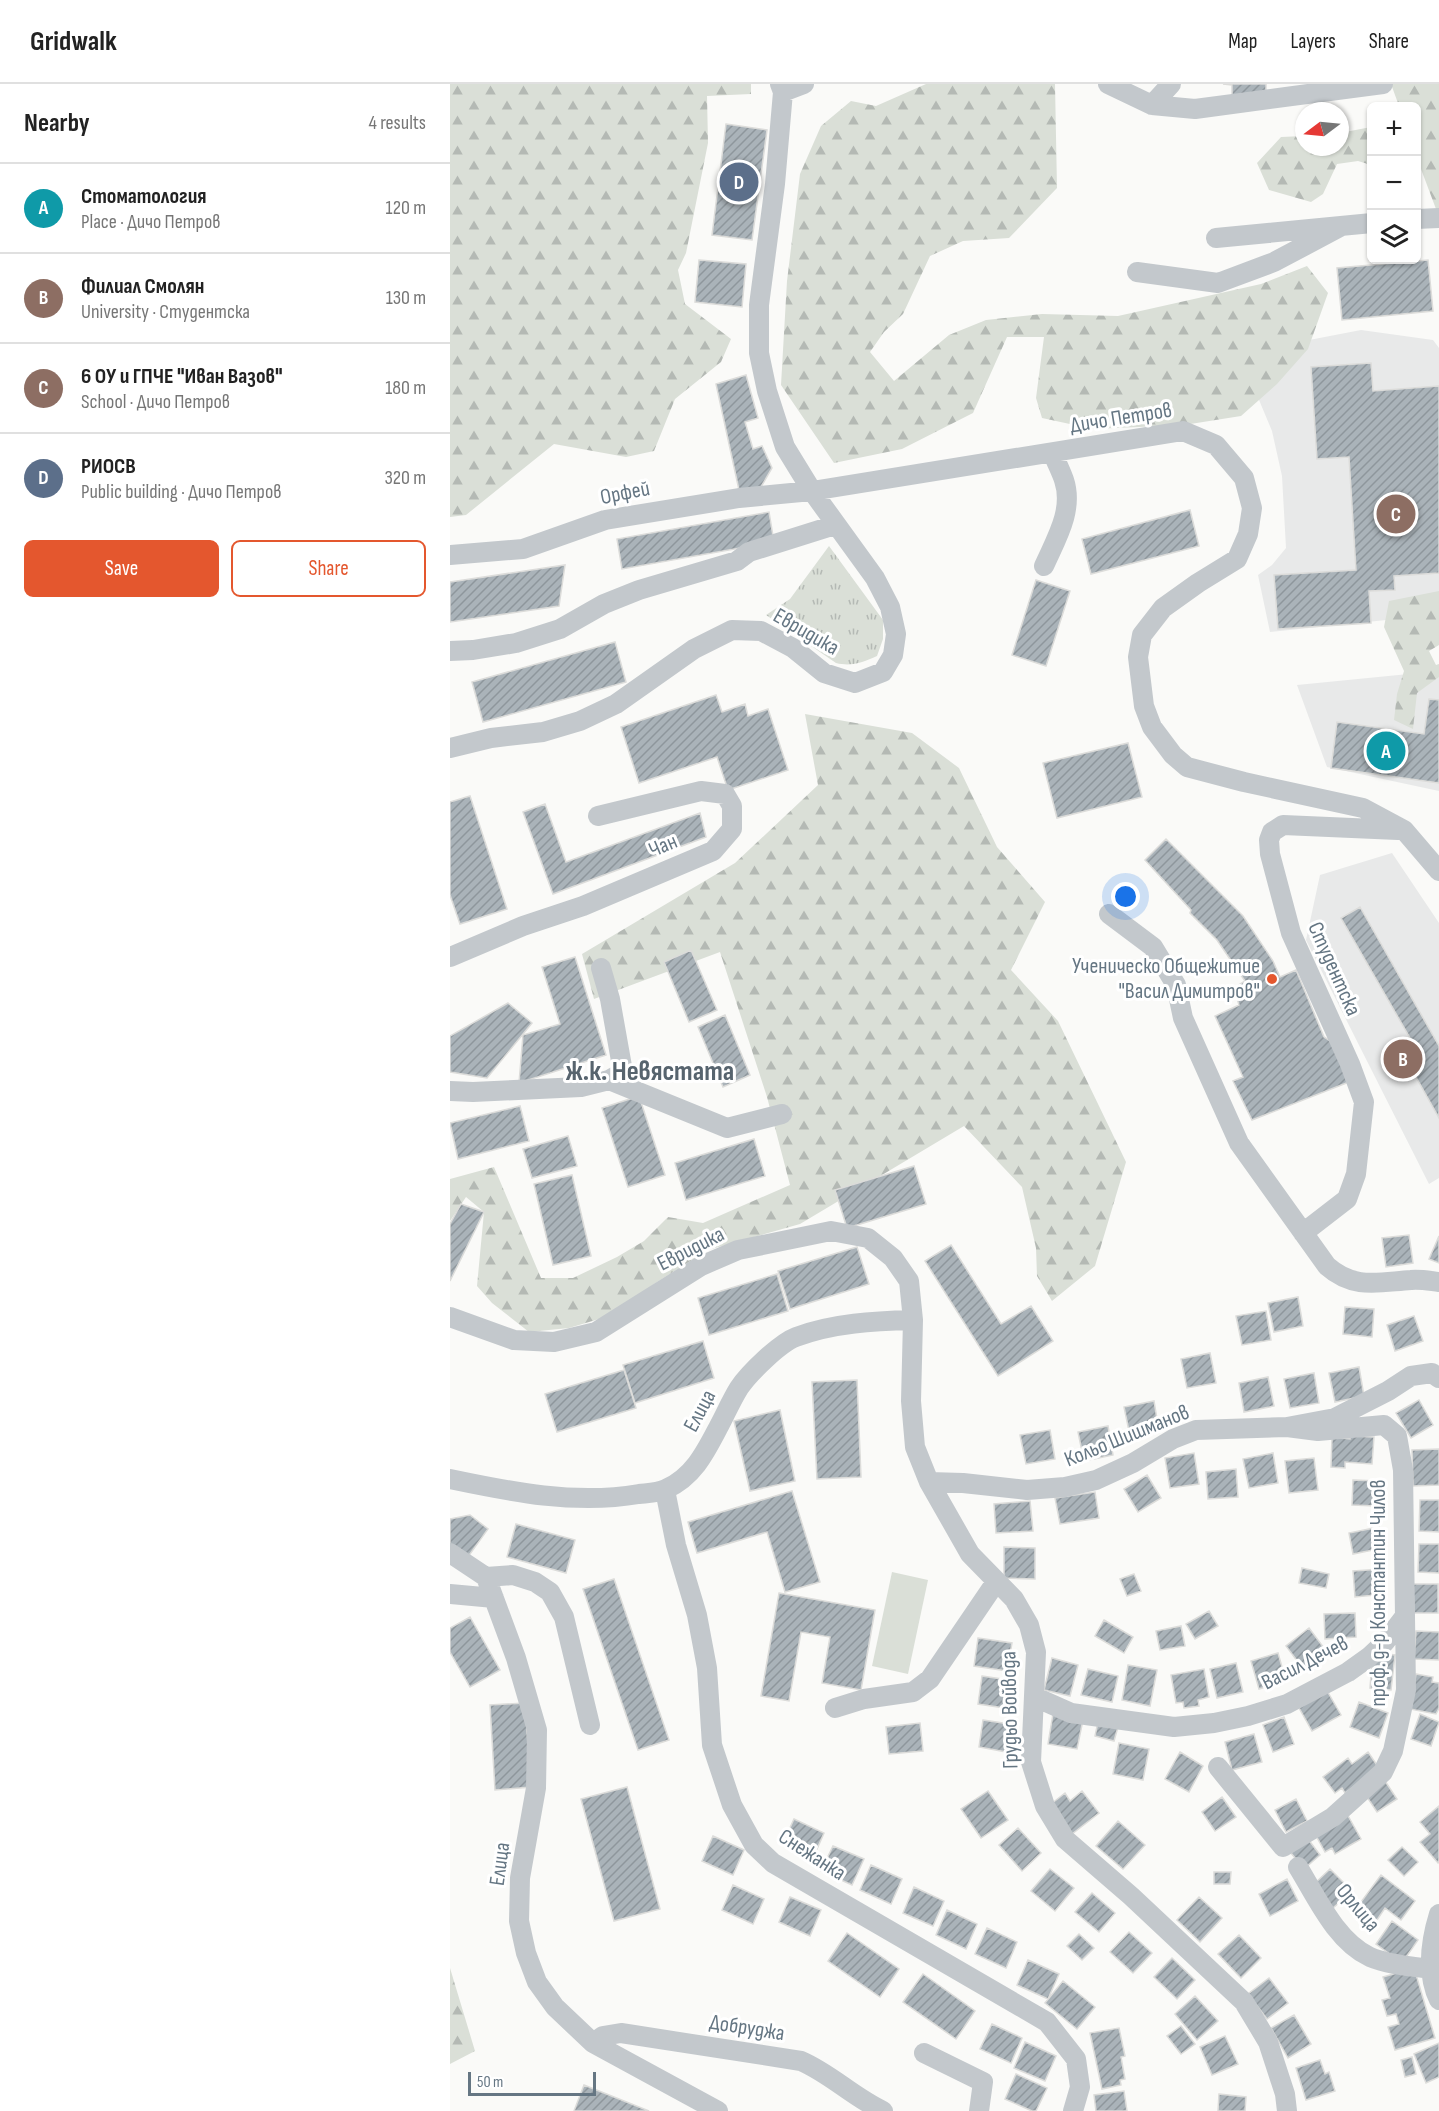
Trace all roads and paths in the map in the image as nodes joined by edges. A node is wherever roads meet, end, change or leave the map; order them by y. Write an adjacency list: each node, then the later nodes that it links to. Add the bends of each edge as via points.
1 (804, 84): 5 (street)
2 (1108, 84): 6 (street)
3 (1172, 84): 6 (street)
4 (1383, 84): 6 (street, via 1195,109)
5 (781, 88): 14 (street, via 775,184 759,305 759,353 785,447)
6 (1152, 105)
7 (1439, 218): 8 (street)
8 (1421, 219)
9 (1367, 224): 10 (street)
10 (1340, 227): 11 (street); 12 (street, via 1274,262 1218,283)
11 (1216, 238)
12 (1137, 272)
13 (1053, 453): 14 (street, Дичо Петров); 17 (street, via 1065,480 1067,503); 21 (street, Дичо Петров, via 1183,431 1216,445 1244,478 1252,508 1248,534 1237,559 1163,608 1142,634 1138,657 1144,706 1152,727 1187,767 1363,808)
14 (812, 491): 15 (street, Евридика); 16 (street, Орфей, via 739,498 605,520 523,549)
15 (836, 525): 18 (street, via 749,552 737,561 639,590 560,629 516,642); 19 (street, Евридика, via 876,578 890,607 896,634 893,655 883,672 855,683 824,673 794,648 761,631 732,630 694,649 616,704 580,721 543,732 490,738)
16 (450, 555)
17 (1044, 566)
18 (450, 651)
19 (450, 748)
20 (598, 816): 24 (street, Чан, via 701,791 725,794 733,817 732,829 713,851)
21 (1404, 830): 22 (street, Дичо Петров); 29 (street, Студентска, via 1283,825 1272,832 1269,840 1269,854 1291,933 1364,1102 1356,1174 1347,1198)
22 (1439, 871)
23 (1109, 914): 29 (street, via 1153,947 1165,966 1176,985 1183,1018 1239,1143)
24 (450, 957)
25 (601, 968): 26 (street, via 623,1072)
26 (609, 1080): 27 (street, via 581,1087); 28 (street, via 727,1128)
27 (450, 1091)
28 (782, 1114)
29 (1304, 1233): 30 (street, via 1339,1277 1368,1284)
30 (1439, 1282)
31 (450, 1317): 32 (street, Евридика, via 514,1340 554,1342 596,1332 701,1266 738,1250 831,1231 868,1238 893,1258 909,1281)
32 (913, 1320): 36 (street, Грудьо Войвода, via 910,1401 915,1447); 37 (street, Елица, via 870,1322 794,1338 757,1366 740,1387 702,1458 686,1477)
33 (1439, 1378): 34 (street, Кольо Шишманов, via 1432,1373 1411,1376 1335,1418)
34 (1287, 1427): 36 (street, Кольо Шишманов, via 1196,1430 1095,1480 1065,1487 1027,1490); 43 (street, проф. д-р Константин Чилов, via 1318,1431 1384,1425 1397,1436 1403,1470)
35 (450, 1479): 37 (street, Елица, via 518,1494 568,1498 623,1497)
36 (929, 1482): 40 (street, Грудьо Войвода, via 970,1554)
37 (665, 1490): 57 (street, Снежанка, via 707,1668 712,1745 732,1805 754,1845 773,1863 1047,2022 1076,2059 1080,2086)
38 (450, 1553): 39 (street)
39 (486, 1577): 42 (street, Елица); 46 (street, via 513,1575 550,1592 564,1617)
40 (996, 1582): 44 (street, Грудьо Войвода, via 1014,1599 1029,1625 1036,1652); 45 (street, via 930,1678 913,1692)
41 (450, 1594): 42 (street)
42 (494, 1598): 52 (street, Елица, via 537,1730 536,1788 520,1878 519,1921 526,1953 537,1982 555,2007)
43 (1405, 1616): 44 (street, Васил Дечев, via 1369,1657 1348,1672 1287,1704 1248,1716 1174,1727 1071,1713); 47 (street, проф. д-р Константин Чилов, via 1406,1690 1394,1751 1383,1772 1333,1817 1283,1846)
44 (1035, 1697): 58 (street, Грудьо Войвода, via 1031,1762 1045,1806 1065,1839 1245,2002 1268,2042)
45 (835, 1708)
46 (590, 1725)
47 (1218, 1767)
48 (1298, 1867): 50 (street, Орлица, via 1331,1922 1354,1947 1394,1965)
49 (1439, 1914): 50 (street)
50 (1430, 1969): 51 (street)
51 (1439, 2000)
52 (593, 2043): 54 (street, Елица); 55 (street, Добруджа, via 603,2036 621,2033 801,2061 821,2069 859,2099)
53 (924, 2053): 56 (street, via 982,2082)
54 (718, 2111)
55 (882, 2111)
56 (979, 2111)
57 (1072, 2111)
58 (1287, 2111)

